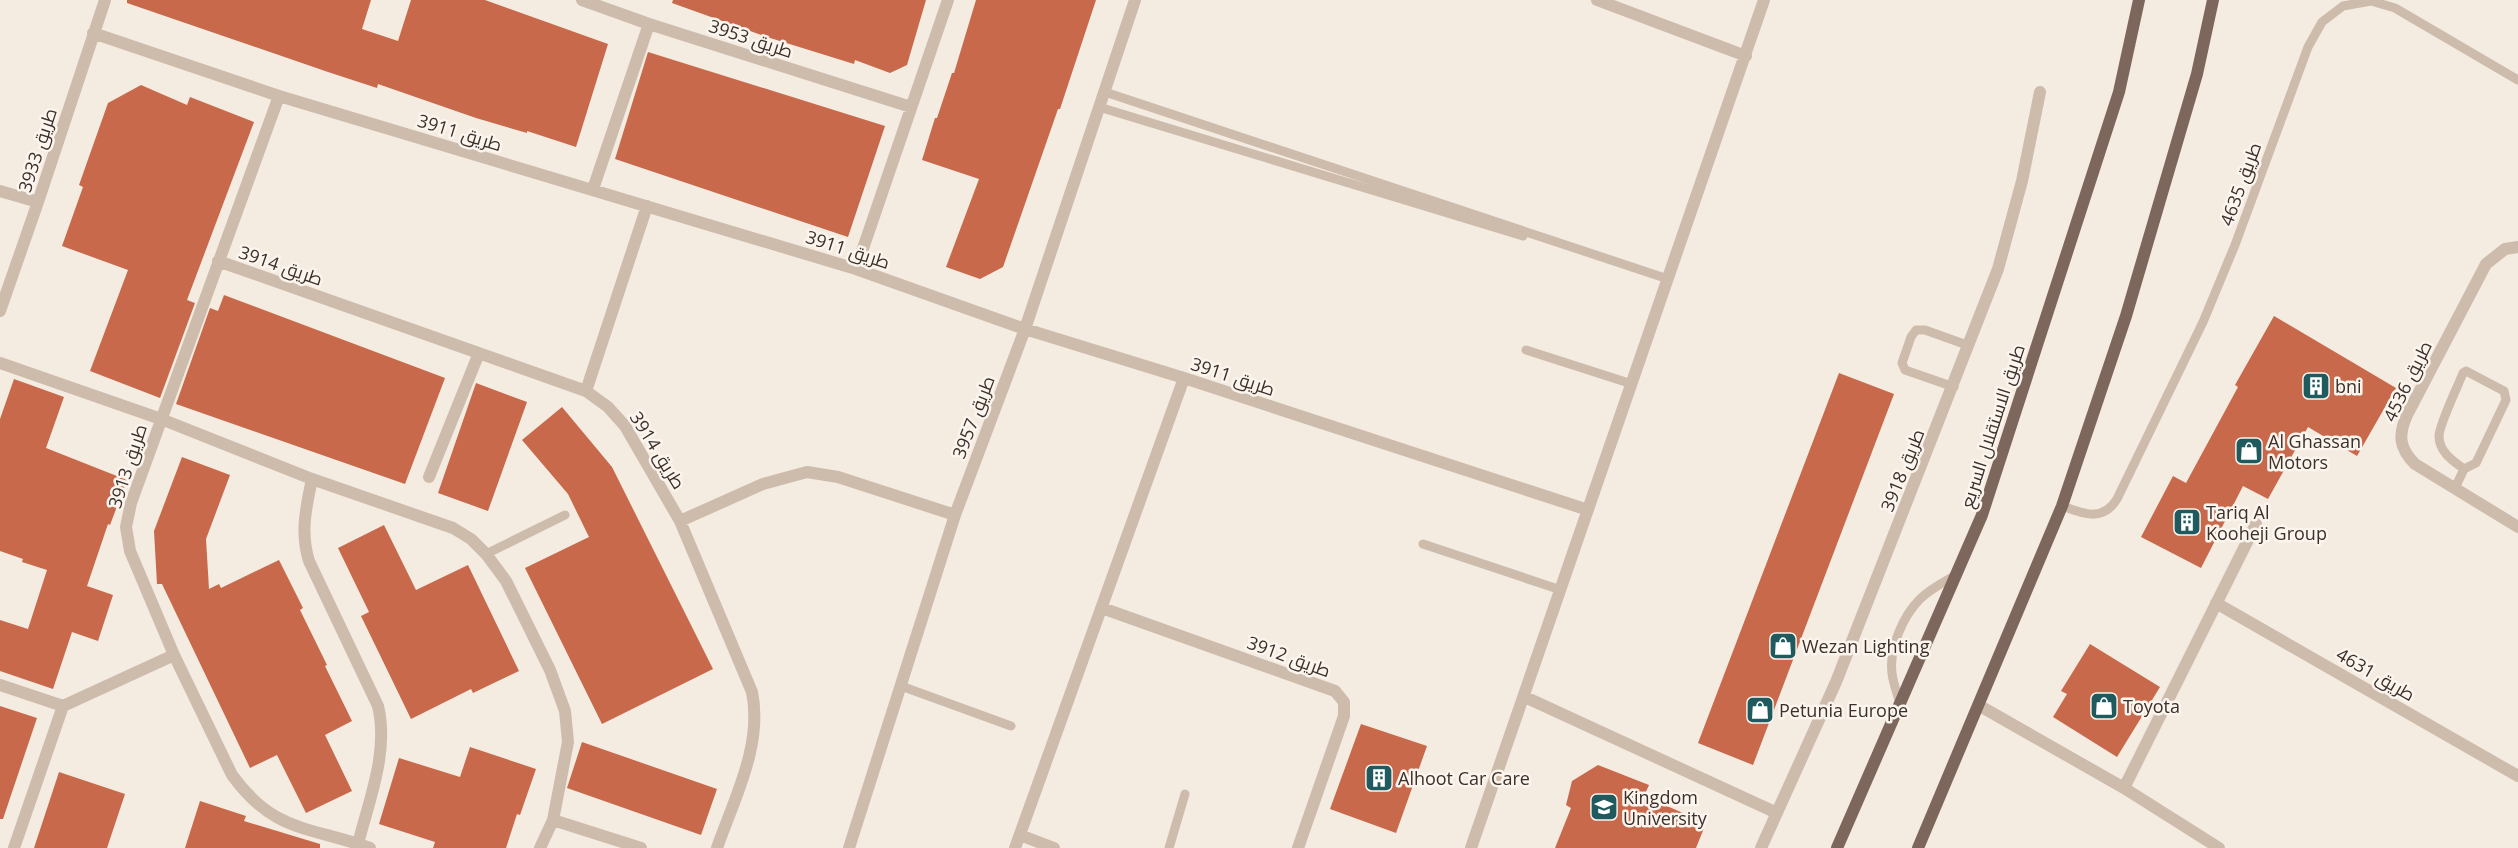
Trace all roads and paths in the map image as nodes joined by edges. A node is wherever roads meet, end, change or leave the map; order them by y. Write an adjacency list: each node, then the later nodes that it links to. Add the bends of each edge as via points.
1 (105, 0): 10 (street, طريق 3933)
2 (582, 0): 9 (street, طريق 3953)
3 (948, 0): 16 (street)
4 (1135, 0): 13 (street, طريق 3957)
5 (1597, 0): 11 (street)
6 (1764, 0): 11 (street)
7 (2139, 0): 51 (main road, طريق الاستقلال السريع, via 2119,92 1982,515)
8 (2213, 0): 42 (main road, via 2197,74 2126,316)
9 (649, 24): 16 (street, طريق 3953); 18 (street)
10 (93, 33): 15 (street, طريق 3911); 20 (street, طريق 3933)
11 (1746, 56): 26 (street)
12 (2518, 80): 42 (lane, طريق 4635, via 2395,8 2371,1 2343,6 2322,22 2308,47 2203,322 2117,499 2104,513 2095,516)
13 (1105, 92): 17 (street, طريق 3957); 22 (lane, via 1546,237)
14 (2040, 92): 29 (street, طريق 3918, via 2022,180 1998,269)
15 (279, 96): 18 (street, طريق 3911); 24 (street, طريق 3913)
16 (911, 107): 25 (street)
17 (1099, 107): 22 (lane, via 1545,243); 28 (street, طريق 3957)
18 (593, 189): 21 (street, طريق 3911)
19 (0, 190): 20 (street)
20 (38, 202): 27 (street, طريق 3933)
21 (647, 206): 25 (street, طريق 3911); 36 (street)
22 (1550, 241): 26 (lane)
23 (2518, 247): 41 (street, طريق 4536, via 2505,249 2486,264 2401,428 2400,443 2406,455)
24 (218, 261): 31 (street, طريق 3914); 37 (street, طريق 3913)
25 (856, 269): 28 (street, طريق 3911)
26 (1668, 278): 34 (street)
27 (0, 311)
28 (1025, 329): 33 (street, طريق 3911); 45 (street, طريق 3957)
29 (1967, 345): 35 (street, طريق 3918); 35 (lane, via 1925,330 1916,330 1902,363 1905,370)
30 (1526, 350): 34 (lane)
31 (479, 353): 36 (street, طريق 3914); 39 (street)
32 (0, 363): 37 (street)
33 (1184, 378): 43 (street, طريق 3911); 54 (street)
34 (1632, 384): 43 (street)
35 (1954, 387): 66 (street, طريق 3918, via 1836,682)
36 (586, 392): 46 (street, طريق 3914, via 608,407 625,426)
37 (161, 419): 40 (street); 55 (street, طريق 3913, via 131,503 126,527 130,551)
38 (2464, 469): 38 (lane, via 2450,459 2439,435 2466,371 2504,391 2506,400 2476,462); 41 (lane)
39 (429, 476)
40 (312, 479): 50 (street, via 453,528); 69 (street, via 303,522 305,548 381,718 380,755)
41 (2455, 488): 48 (street, طريق 4536)
42 (2062, 506): 61 (main road)
43 (1588, 510): 52 (street)
44 (565, 515): 50 (lane)
45 (954, 515): 46 (street, via 838,476 806,472 763,484); 57 (street, طريق 3957)
46 (680, 521): 73 (street, طريق 3914, via 748,678 755,707 751,752)
47 (2256, 524): 53 (street)
48 (2518, 527)
49 (1423, 544): 52 (lane)
50 (486, 554): 67 (street, via 523,612 550,670 564,712 568,742)
51 (1956, 575): 59 (main road, طريق الاستقلال السريع); 59 (lane, via 1921,598 1905,620 1892,659)
52 (1561, 590): 58 (street)
53 (2216, 603): 63 (street, طريق 4631); 64 (street)
54 (1102, 608): 68 (street); 78 (street, طريق 3912, via 1335,692 1340,697 1344,702 1344,716)
55 (174, 655): 60 (street); 69 (street, طريق 3913, via 232,775 245,793 274,817 291,826)
56 (0, 684): 60 (street)
57 (901, 686): 62 (lane); 74 (street, طريق 3957)
58 (1525, 697): 66 (street); 79 (street)
59 (1900, 703): 81 (main road, طريق الاستقلال السريع)
60 (63, 706): 70 (street)
61 (1980, 706): 64 (street); 82 (main road)
62 (1010, 726)
63 (2518, 776)
64 (2124, 788): 83 (street)
65 (1185, 794): 77 (lane)
66 (1777, 813): 80 (street, طريق 3918)
67 (553, 820): 71 (street); 72 (street)
68 (1020, 835): 75 (street); 76 (street)
69 (364, 846)
70 (14, 848)
71 (540, 848)
72 (641, 848)
73 (717, 848)
74 (849, 848)
75 (1015, 848)
76 (1054, 848)
77 (1170, 848)
78 (1298, 848)
79 (1471, 848)
80 (1761, 848)
81 (1837, 848)
82 (1918, 848)
83 (2218, 848)

